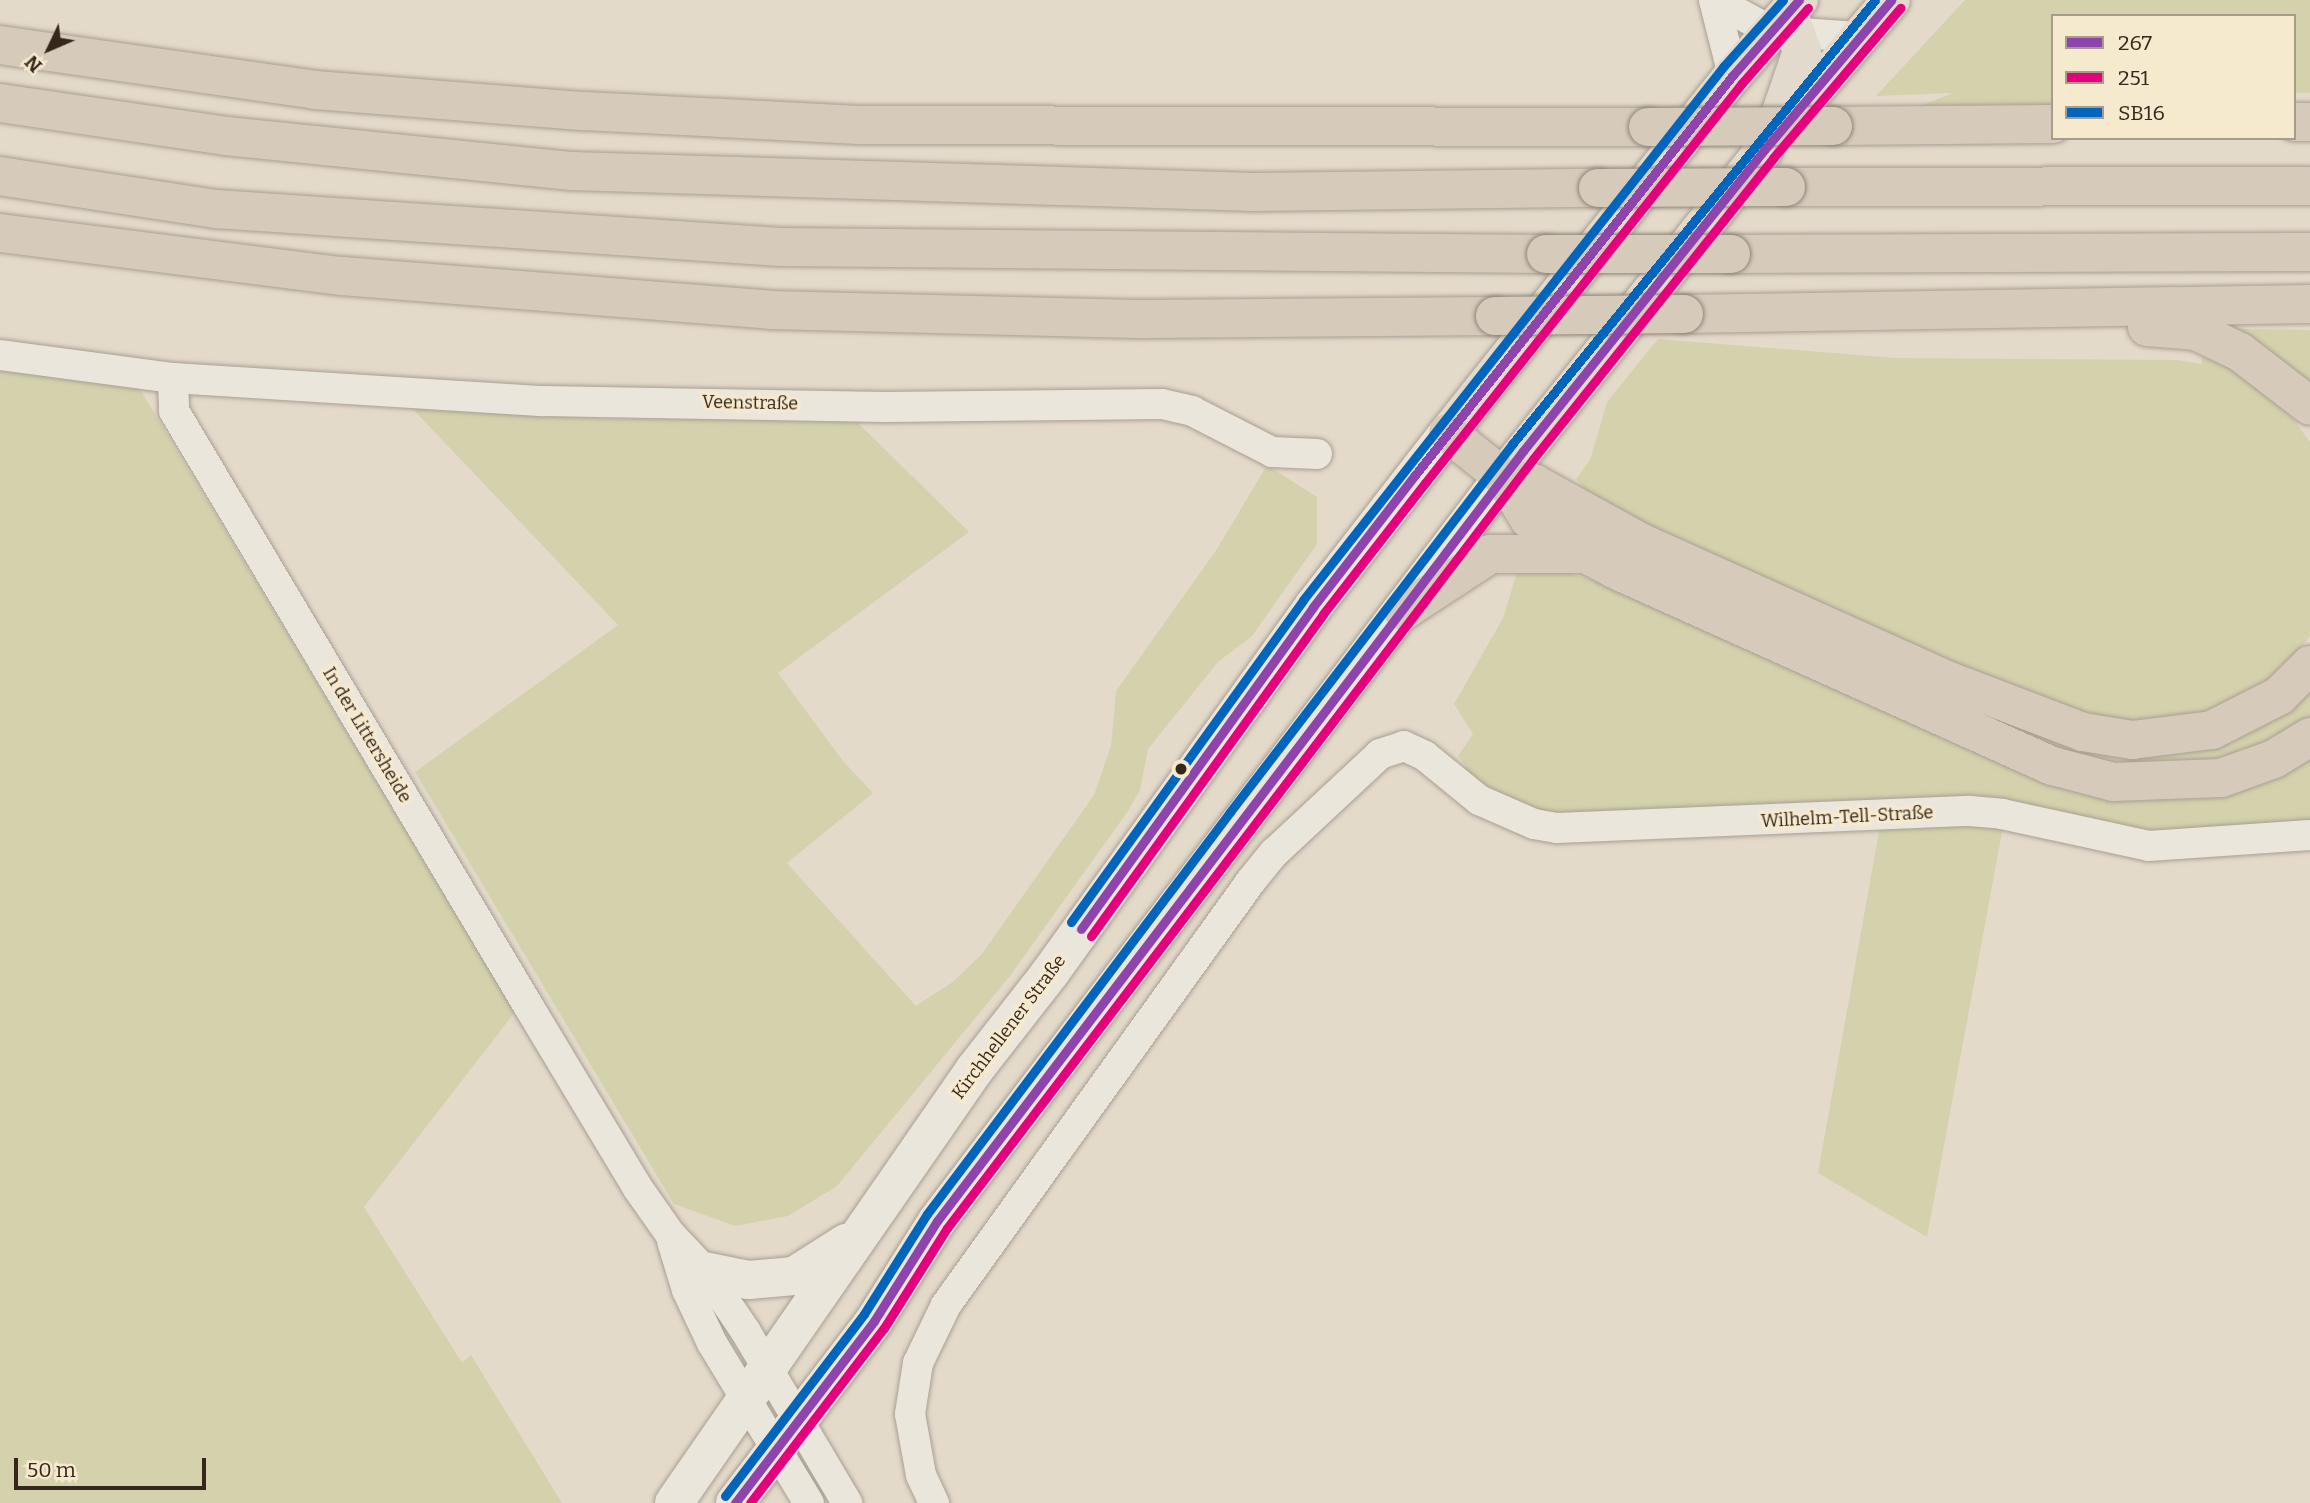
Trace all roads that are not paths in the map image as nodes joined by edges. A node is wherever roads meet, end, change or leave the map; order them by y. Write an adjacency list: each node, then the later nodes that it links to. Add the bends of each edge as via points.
1 (1714, 0): 3 (street); 6 (street)
2 (1891, 0): 4 (main road)
3 (1787, 16): 4 (street); 6 (main road, Kirchhellener Straße); 9 (main road, via 1800,66)
4 (1859, 37): 9 (main road)
5 (0, 45): 8 (highway, bridge, via 315,90 584,111 859,125)
6 (1733, 75): 21 (main road, Kirchhellener Straße)
7 (0, 103): 11 (highway, bridge, via 239,137 572,171 1254,192)
8 (2051, 124)
9 (1777, 129): 23 (main road)
10 (0, 176): 15 (highway, bridge, via 216,209 779,247 1546,254)
11 (2310, 187)
12 (0, 227): 14 (highway)
13 (0, 233): 14 (highway)
14 (132, 251): 17 (highway, bridge, via 342,276 771,310 1146,319)
15 (2310, 252)
16 (2310, 304): 17 (highway)
17 (1950, 310): 20 (highway, via 2196,331 2240,352)
18 (0, 355): 19 (street)
19 (173, 379): 22 (street, Veenstraße, via 543,401 885,407 1162,404 1192,411 1272,452); 30 (street, In der Littersheide, via 174,411)
20 (2310, 406)
21 (1448, 433): 23 (highway); 29 (main road, Kirchhellener Straße, via 1313,607)
22 (1317, 454)
23 (1503, 477): 24 (highway, via 1529,519); 25 (main road); 26 (highway, via 1535,484 1640,542 1952,682 2083,732 2132,740 2212,730 2279,696)
24 (1586, 554): 25 (highway, via 1490,554); 27 (highway, via 1866,684 2078,775 2113,782 2221,778 2274,759)
25 (1403, 611): 33 (main road, via 937,1222 874,1321)
26 (2310, 665)
27 (2310, 737)
28 (2310, 835): 39 (street, Wilhelm-Tell-Straße, via 2150,846 2015,816 1970,811 1558,828 1534,824 1479,800 1425,756 1404,746 1380,754 1274,853 946,1304 918,1363 910,1414 921,1475)
29 (862, 1231): 31 (main road, via 794,1276 749,1280); 32 (main road, Kirchhellener Straße)
30 (670, 1234): 31 (street, In der Littersheide); 32 (street, In der Littersheide, via 687,1290)
31 (705, 1271): 32 (street, In der Littersheide)
32 (757, 1386): 33 (street, In der Littersheide); 34 (street, In der Littersheide); 35 (main road, Kirchhellener Straße)
33 (799, 1418): 34 (main road); 38 (street, In der Littersheide)
34 (775, 1448): 36 (main road); 37 (street, In der Littersheide)
35 (674, 1503)
36 (736, 1503)
37 (808, 1503)
38 (847, 1503)
39 (933, 1503)

